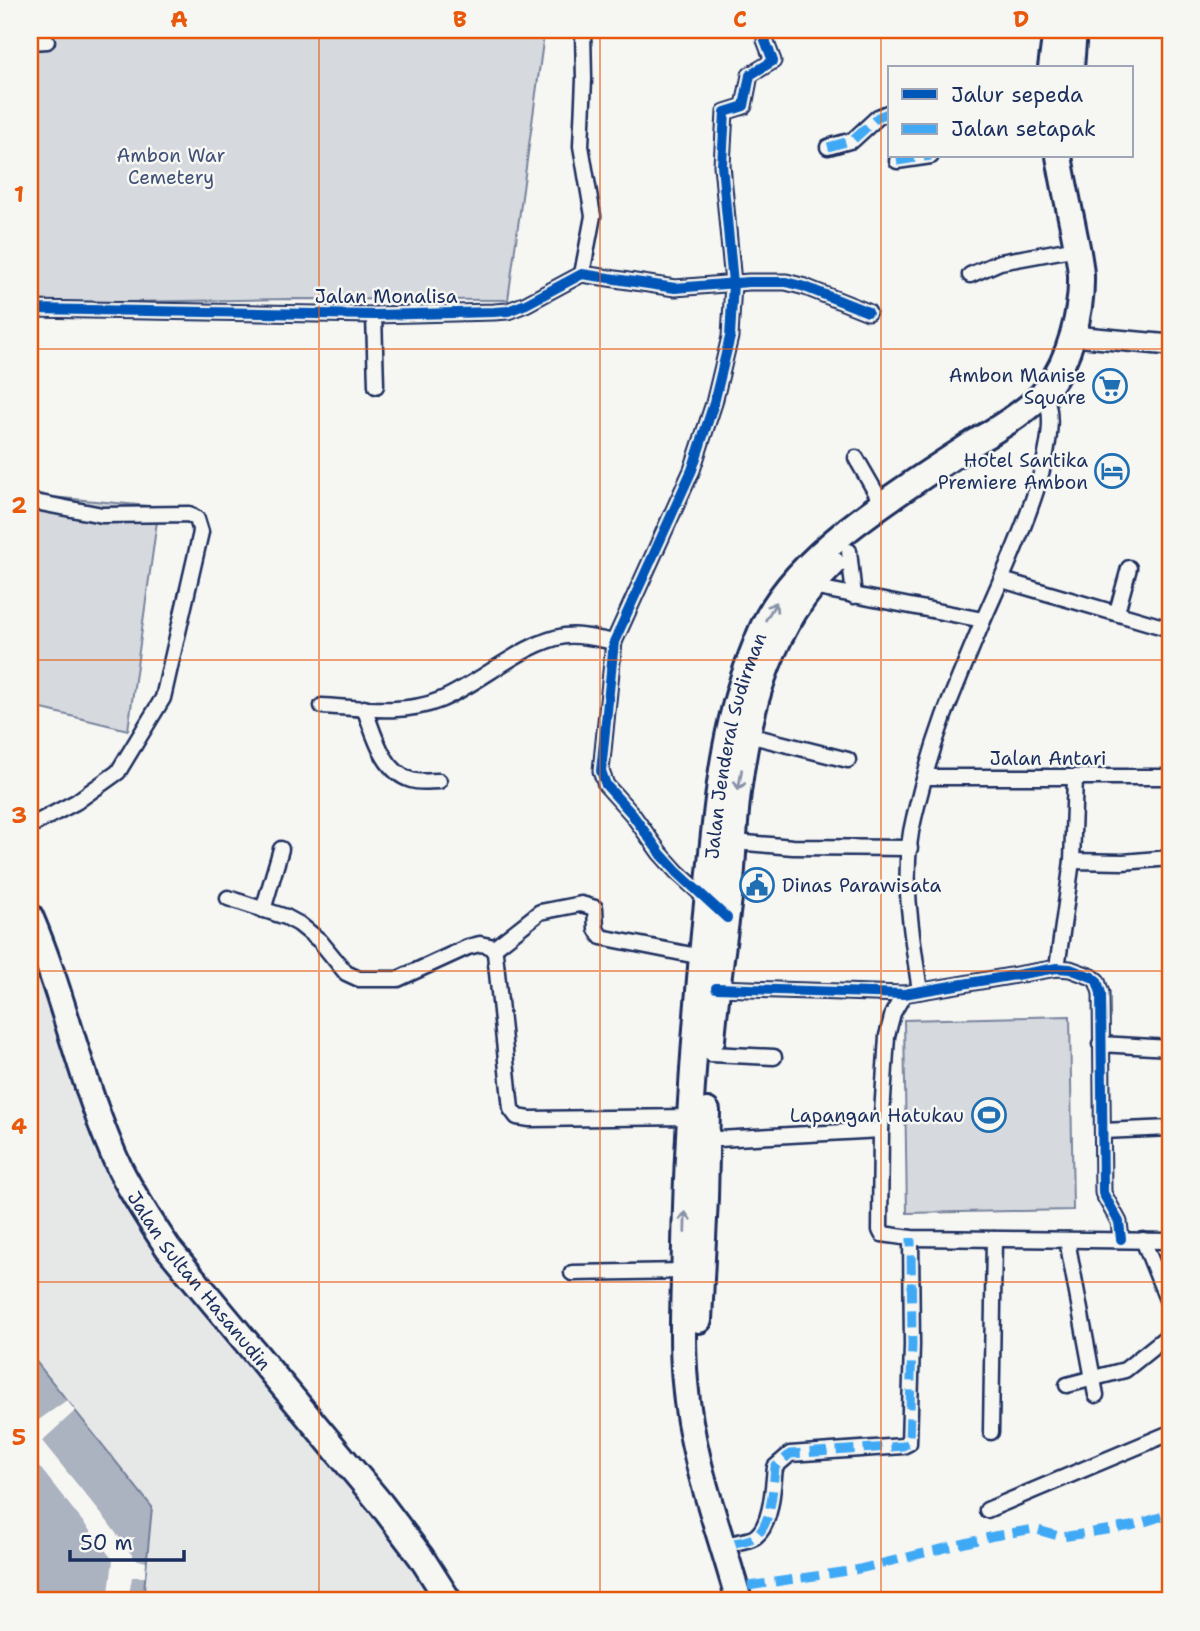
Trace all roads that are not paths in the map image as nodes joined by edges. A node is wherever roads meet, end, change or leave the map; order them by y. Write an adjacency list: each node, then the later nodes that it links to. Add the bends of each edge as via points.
1 (583, 30): 16 (street, via 581,146 593,216)
2 (769, 30): 18 (street, via 765,40 773,61 750,75 744,106 725,112 722,164)
3 (1030, 30): 4 (street)
4 (1061, 31): 7 (highway); 8 (highway)
5 (30, 41): 6 (street)
6 (47, 41)
7 (1052, 66)
8 (1070, 66)
9 (888, 113): 10 (street, via 853,140)
10 (828, 147)
11 (914, 158): 14 (street)
12 (1059, 158): 15 (highway, Jalan Jenderal Sudirman)
13 (1075, 158): 22 (highway, Jalan Jenderal Sudirman, via 1093,270 1093,301)
14 (897, 160)
15 (1077, 248): 17 (street, via 1000,262); 25 (highway, Jalan Jenderal Sudirman, via 1080,302)
16 (582, 274): 18 (street, via 665,288); 21 (street, Jalan Monalisa, via 508,310)
17 (970, 275)
18 (733, 283): 20 (street, via 786,282); 37 (street, via 730,337 703,439)
19 (30, 309): 21 (street, Jalan Monalisa)
20 (868, 312)
21 (374, 315): 24 (street)
22 (1085, 337): 23 (street); 25 (highway, Jalan Jenderal Sudirman, via 1066,382)
23 (1170, 345)
24 (376, 386)
25 (1046, 399): 28 (highway, Jalan Jenderal Sudirman); 29 (highway, Jalan Jenderal Sudirman, via 1021,428); 31 (street, via 1048,442 1035,494)
26 (856, 458): 28 (street)
27 (30, 501): 46 (street, via 102,515 189,514 197,519 201,532 163,698 118,772 76,803)
28 (883, 505): 53 (highway, Jalan Jenderal Sudirman, one-way to 28, via 717,789 728,729 741,681 766,620 793,581 818,556)
29 (849, 551): 32 (highway, Jalan Jenderal Sudirman); 33 (street)
30 (1129, 568): 34 (street)
31 (1002, 580): 34 (street); 35 (street)
32 (812, 587): 33 (street); 40 (highway, Jalan Jenderal Sudirman, via 783,628 761,680)
33 (854, 596): 35 (street)
34 (1117, 612): 36 (street)
35 (984, 620): 42 (street, via 944,718)
36 (1170, 629)
37 (614, 642): 39 (street, via 565,636 502,664 441,700 398,709); 53 (street, via 602,778 660,853)
38 (322, 706): 39 (street)
39 (364, 708): 45 (street, via 387,762 399,775 414,781)
40 (748, 735): 41 (street); 47 (highway, Jalan Jenderal Sudirman, one-way to 47, via 738,787)
41 (849, 760)
42 (926, 777): 44 (street, Jalan Antari); 48 (street)
43 (1170, 777): 44 (street, Jalan Antari)
44 (1075, 778): 51 (street)
45 (439, 781)
46 (30, 826)
47 (735, 842): 48 (street); 56 (highway, Jalan Jenderal Sudirman)
48 (910, 848): 61 (street, via 910,908)
49 (281, 849): 54 (street)
50 (1170, 858): 51 (street)
51 (1072, 861): 59 (street)
52 (228, 898): 54 (street)
53 (708, 900): 56 (street); 58 (highway, Jalan Jenderal Sudirman)
54 (263, 910): 57 (street, via 299,924 346,973 359,979 398,979 468,947 480,944)
55 (30, 916): 88 (highway, Jalan Sultan Hasanudin, via 102,1126 141,1207 168,1248 381,1504)
56 (727, 919): 60 (highway, Jalan Jenderal Sudirman)
57 (493, 949): 58 (street, via 540,912 581,904 595,908 601,937); 70 (street, via 514,1115)
58 (702, 957): 70 (highway, Jalan Jenderal Sudirman)
59 (1057, 968): 61 (street); 63 (street, via 1097,981)
60 (716, 988): 62 (street); 65 (highway, Jalan Jenderal Sudirman)
61 (920, 991): 62 (street)
62 (904, 994): 68 (street, via 887,1036)
63 (1100, 1044): 64 (street); 69 (street)
64 (1170, 1048)
65 (711, 1054): 66 (street); 70 (highway, Jalan Jenderal Sudirman)
66 (774, 1057)
67 (1170, 1128): 69 (street)
68 (881, 1130): 70 (street); 71 (street, via 880,1230 885,1236)
69 (1103, 1131): 73 (street, via 1102,1194 1119,1222)
70 (695, 1133): 77 (highway, Jalan Jenderal Sudirman, one-way to 70); 87 (highway, Jalan Jenderal Sudirman, via 703,1256 699,1383)
71 (911, 1238): 72 (street); 87 (street, via 909,1443 790,1454 781,1459 775,1467 766,1522 756,1536)
72 (994, 1239): 74 (street); 84 (street)
73 (1121, 1239): 74 (street); 75 (street)
74 (1068, 1240): 81 (street)
75 (1143, 1240): 76 (street); 79 (street)
76 (1170, 1241)
77 (684, 1271): 78 (street); 87 (highway, Jalan Jenderal Sudirman, via 685,1382 691,1430 701,1476)
78 (572, 1273)
79 (1170, 1307)
80 (1170, 1334): 81 (street, via 1125,1370)
81 (1093, 1377): 82 (street); 83 (street)
82 (1067, 1385)
83 (1096, 1395)
84 (990, 1432)
85 (1170, 1433): 86 (street)
86 (988, 1510)
87 (728, 1544): 89 (highway, Jalan Jenderal Sudirman); 90 (highway, Jalan Jenderal Sudirman)
88 (449, 1601)
89 (739, 1601)
90 (752, 1601)

